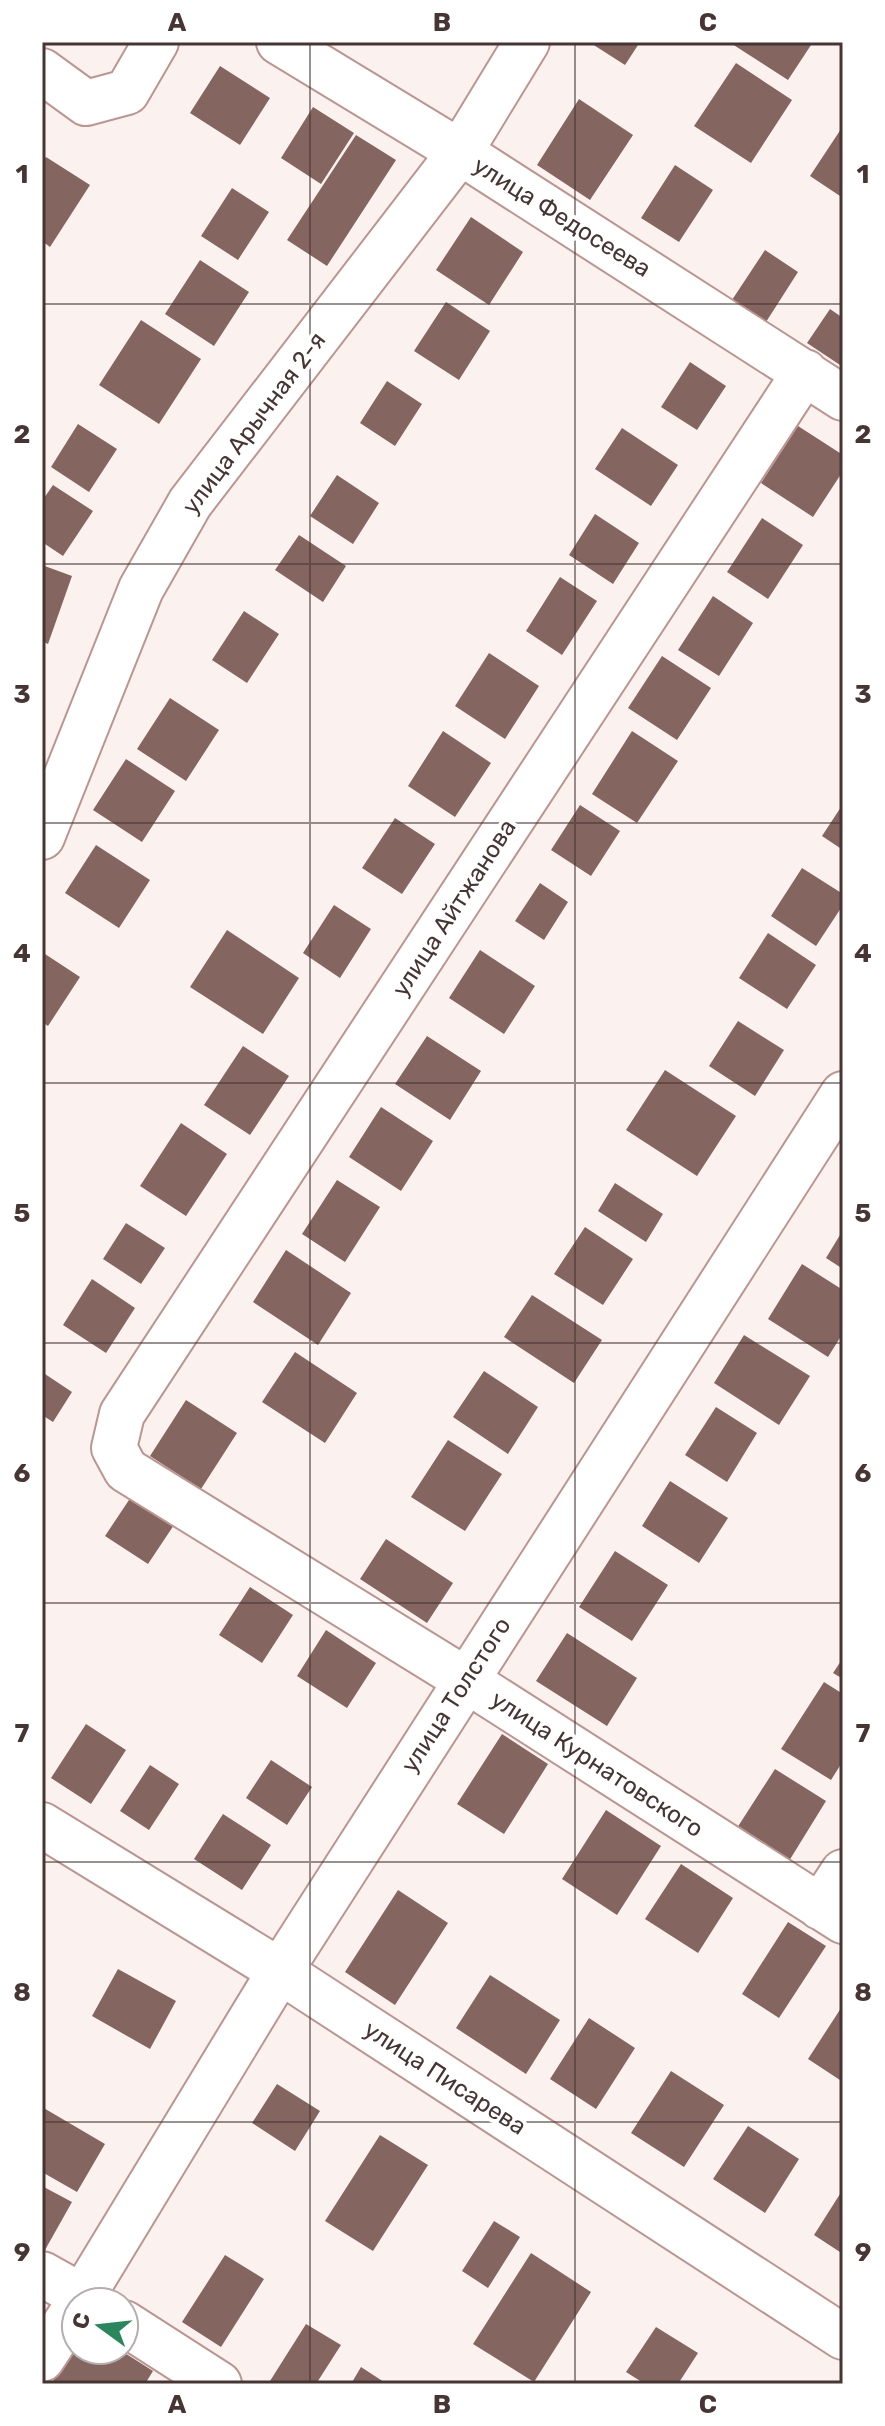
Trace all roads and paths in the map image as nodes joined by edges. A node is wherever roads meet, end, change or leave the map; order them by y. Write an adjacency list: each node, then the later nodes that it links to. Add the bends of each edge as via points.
1 (156, 42): 4 (street, via 127,92 86,103)
2 (279, 42): 5 (street, улица Федосеева)
3 (527, 42): 5 (street, улица Арычная 2-я)
4 (42, 71)
5 (460, 152): 6 (street, улица Федосеева); 8 (street, улица Арычная 2-я, via 190,503 141,589)
6 (805, 372): 7 (street, улица Федосеева); 10 (street, улица Айтжанова, via 122,1414)
7 (843, 398)
8 (42, 837)
9 (843, 1094): 11 (street, улица Толстого)
10 (114, 1448): 11 (street, улица Курнатовского, via 126,1470)
11 (466, 1680): 13 (street, улица Курнатовского); 14 (street, улица Толстого)
12 (42, 1825): 14 (street, улица Писарева)
13 (835, 1900)
14 (280, 1971): 17 (street, улица Толстого); 20 (street, улица Писарева)
15 (42, 2274): 16 (street)
16 (60, 2286)
17 (93, 2286)
18 (140, 2333): 22 (street)
19 (60, 2334): 21 (street, улица Толстого)
20 (843, 2337)
21 (42, 2359)
22 (219, 2384)

